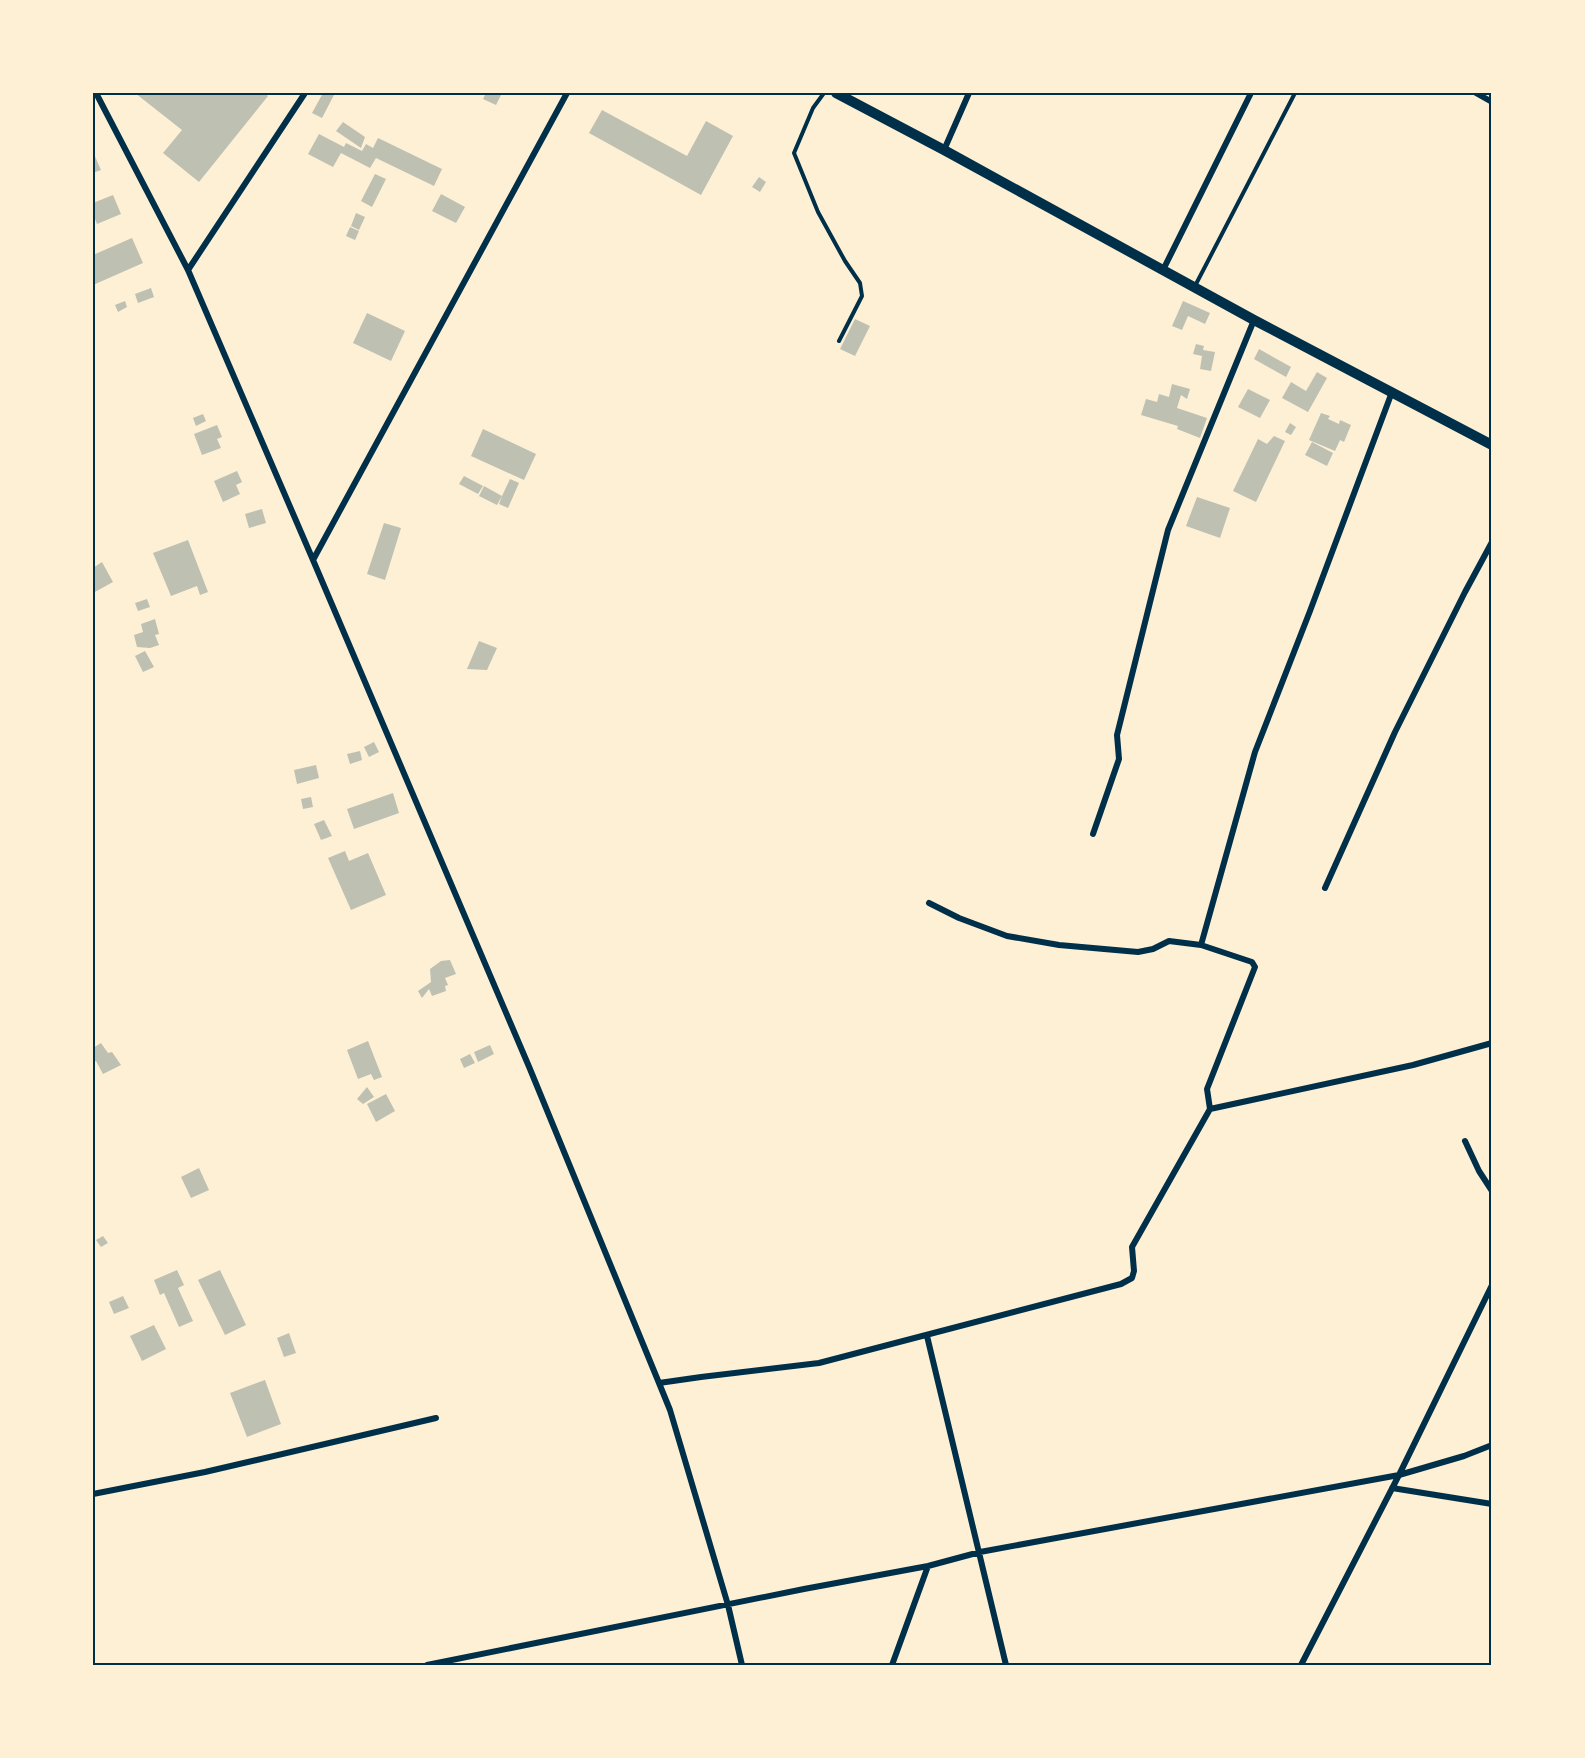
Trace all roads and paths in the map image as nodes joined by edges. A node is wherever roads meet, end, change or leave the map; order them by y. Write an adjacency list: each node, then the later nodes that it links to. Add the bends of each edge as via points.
1 (96, 93): 12 (street)
2 (305, 93): 12 (street)
3 (567, 93): 20 (street)
4 (824, 93): 16 (lane, via 813,108 794,153 818,212 860,283 862,296)
5 (836, 93): 11 (main road)
6 (969, 93): 11 (street)
7 (1295, 93): 14 (lane)
8 (1476, 93): 10 (street)
9 (1249, 94): 13 (street)
10 (1492, 102)
11 (944, 150): 13 (main road)
12 (188, 270): 20 (street)
13 (1163, 270): 14 (main road)
14 (1194, 287): 15 (main road)
15 (1254, 320): 17 (main road); 21 (street, via 1168,530 1117,735 1119,759)
16 (838, 341)
17 (1392, 392): 18 (main road); 24 (street, via 1255,752)
18 (1492, 445)
19 (1492, 542): 22 (street, via 1395,732)
20 (314, 560): 31 (street)
21 (1093, 834)
22 (1325, 888)
23 (929, 903): 24 (street, via 1007,936 1059,945 1138,952 1169,941)
24 (1201, 945): 26 (street, via 1252,962 1255,967 1207,1089)
25 (1492, 1043): 26 (street, via 1413,1065)
26 (1210, 1108): 30 (street, via 1132,1247 1132,1278)
27 (1465, 1142): 28 (street)
28 (1492, 1191)
29 (1492, 1286): 34 (street)
30 (927, 1336): 31 (street, via 819,1363); 38 (street)
31 (659, 1383): 40 (street)
32 (436, 1418): 36 (street)
33 (1492, 1445): 34 (street)
34 (1400, 1475): 35 (street); 38 (street)
35 (1392, 1488): 37 (street); 45 (street)
36 (93, 1494)
37 (1492, 1504)
38 (980, 1552): 39 (street); 44 (street)
39 (928, 1566): 40 (street); 43 (street)
40 (728, 1605): 41 (street); 42 (street)
41 (427, 1665)
42 (742, 1665)
43 (892, 1665)
44 (1006, 1665)
45 (1301, 1665)

